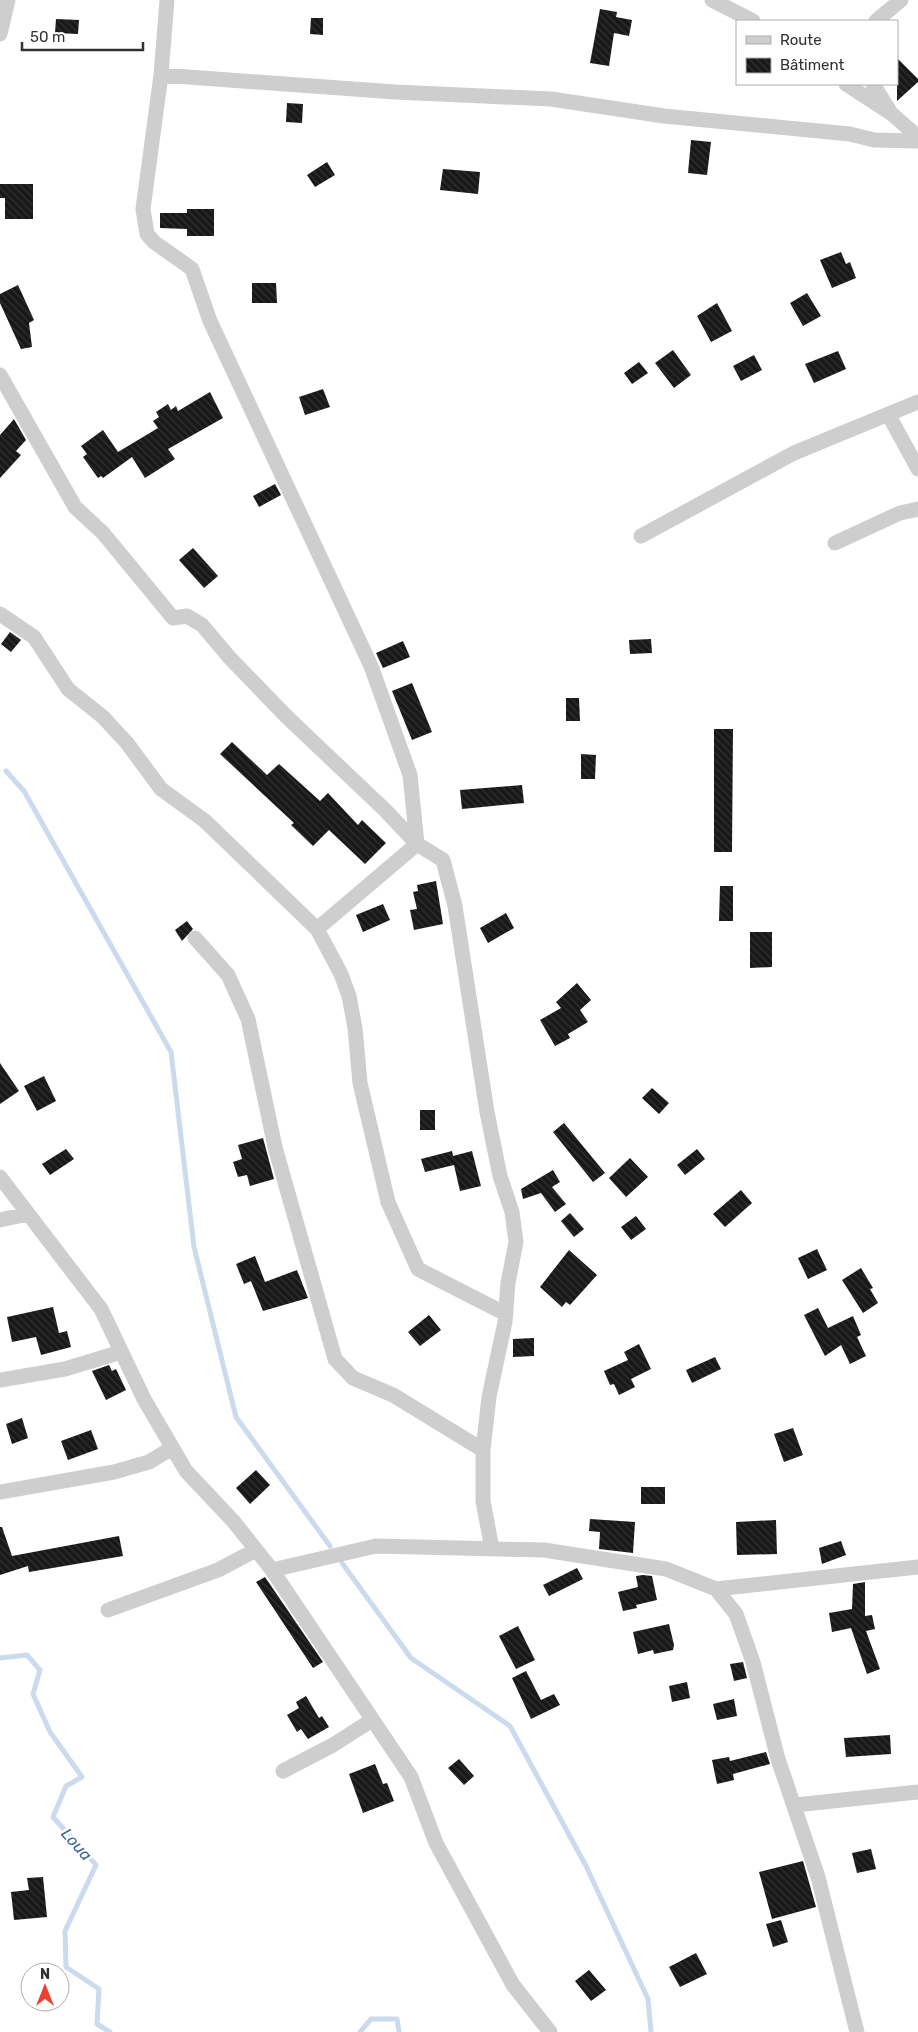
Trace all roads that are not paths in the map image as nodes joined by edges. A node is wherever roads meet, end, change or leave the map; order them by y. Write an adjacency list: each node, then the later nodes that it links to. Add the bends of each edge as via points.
1 (8, 0): 7 (street)
2 (167, 0): 8 (street)
3 (712, 0): 5 (street)
4 (901, 0): 6 (street)
5 (750, 20)
6 (877, 20)
7 (0, 34)
8 (161, 74): 12 (street, via 395,92 551,98 664,116 850,134 874,140); 21 (street, via 143,209 144,225 154,242 192,269 214,329 371,666 410,775)
9 (848, 85): 11 (street)
10 (874, 85): 11 (street)
11 (892, 114): 12 (street)
12 (918, 139)
13 (0, 375): 21 (street, via 75,507 102,533 173,618 188,616 202,625 287,717)
14 (918, 402): 15 (street)
15 (888, 414): 16 (street); 18 (street, via 794,453)
16 (918, 469)
17 (918, 509): 19 (street, via 900,513)
18 (642, 536)
19 (835, 543)
20 (0, 614): 22 (street, via 34,637 68,689 128,743 161,789 205,821)
21 (417, 844): 22 (street); 27 (street, via 443,860 455,906 487,1112 500,1176 512,1212 516,1242)
22 (317, 929): 27 (street, via 349,996 360,1083 386,1194 418,1270)
23 (195, 938): 31 (street, via 228,975 248,1019 275,1148 335,1359 353,1378 393,1395)
24 (0, 1177): 25 (street)
25 (28, 1214): 26 (street); 28 (street, via 101,1309)
26 (0, 1220)
27 (506, 1314): 31 (street, via 489,1396)
28 (121, 1352): 29 (street, via 65,1369); 30 (street)
29 (0, 1380)
30 (172, 1448): 32 (street, via 149,1462 114,1472); 34 (street, via 186,1471)
31 (483, 1450): 33 (street, via 483,1501)
32 (0, 1492)
33 (492, 1549): 36 (street, via 376,1546); 37 (street, via 544,1550 666,1569)
34 (256, 1550): 36 (street); 38 (street, via 218,1570)
35 (918, 1567): 37 (street)
36 (272, 1570): 39 (street)
37 (716, 1589): 42 (street, via 736,1614 753,1662 778,1759)
38 (108, 1610)
39 (372, 1720): 40 (street); 43 (street, via 411,1777 436,1843 513,1986)
40 (283, 1771)
41 (918, 1792): 42 (street)
42 (795, 1805): 44 (street, via 818,1876)
43 (550, 2032)
44 (857, 2032)

